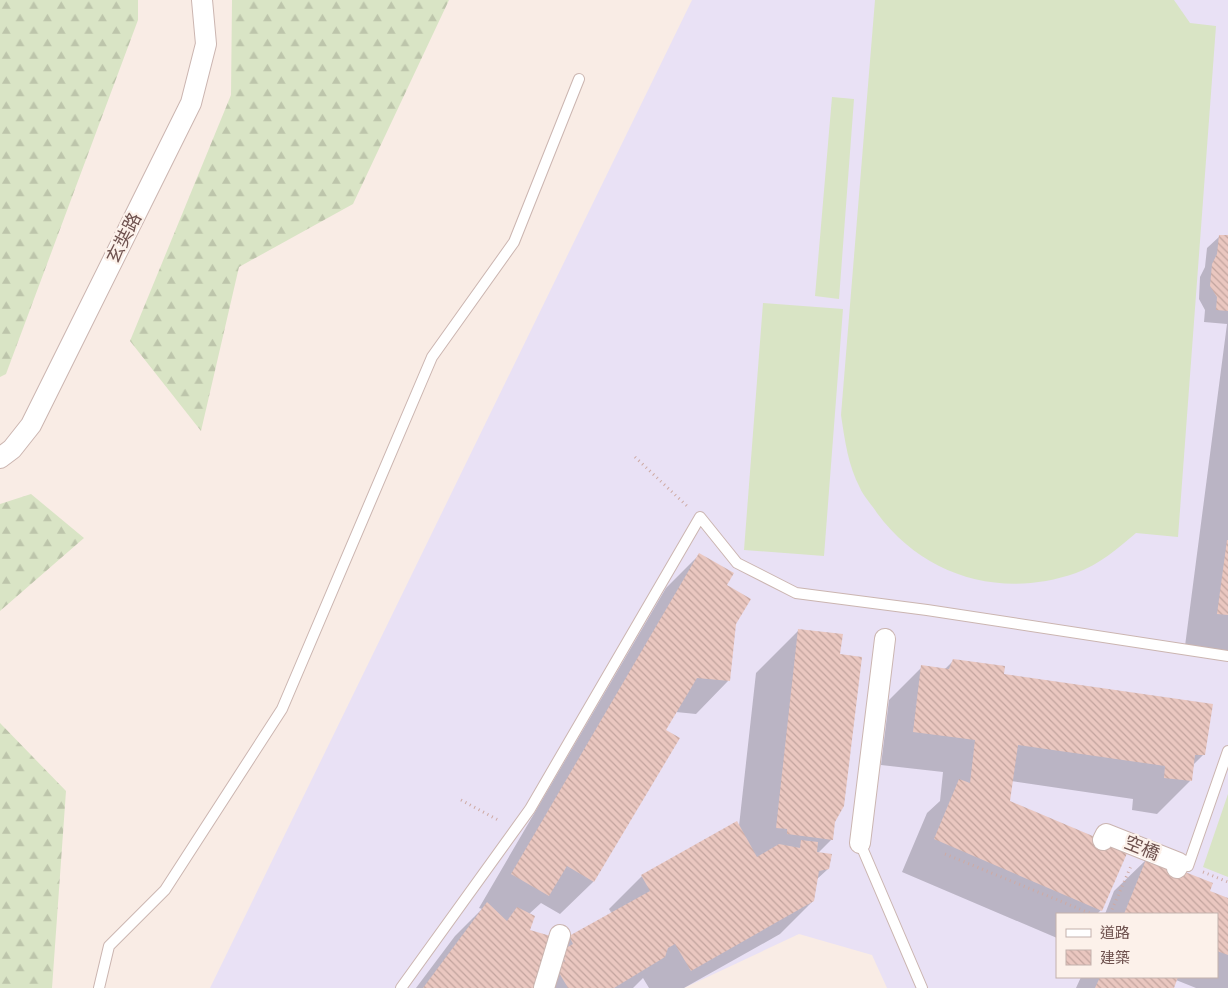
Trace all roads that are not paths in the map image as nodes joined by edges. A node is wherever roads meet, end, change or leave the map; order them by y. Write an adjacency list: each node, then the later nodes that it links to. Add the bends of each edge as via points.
1 (202, 0): 3 (street, 玄奘路, via 206,44 192,103 31,425 12,449)
2 (579, 79): 11 (lane, via 514,242 432,357 282,709 165,890 109,946)
3 (0, 458)
4 (885, 639): 8 (street)
5 (1228, 656): 12 (lane, via 796,593 736,563 700,517 530,808)
6 (1228, 751): 9 (lane)
7 (1103, 840): 9 (street, 空橋, via 1106,834)
8 (860, 843): 14 (lane)
9 (1182, 867)
10 (560, 935): 13 (street)
11 (99, 988)
12 (401, 988)
13 (544, 988)
14 (922, 988)

